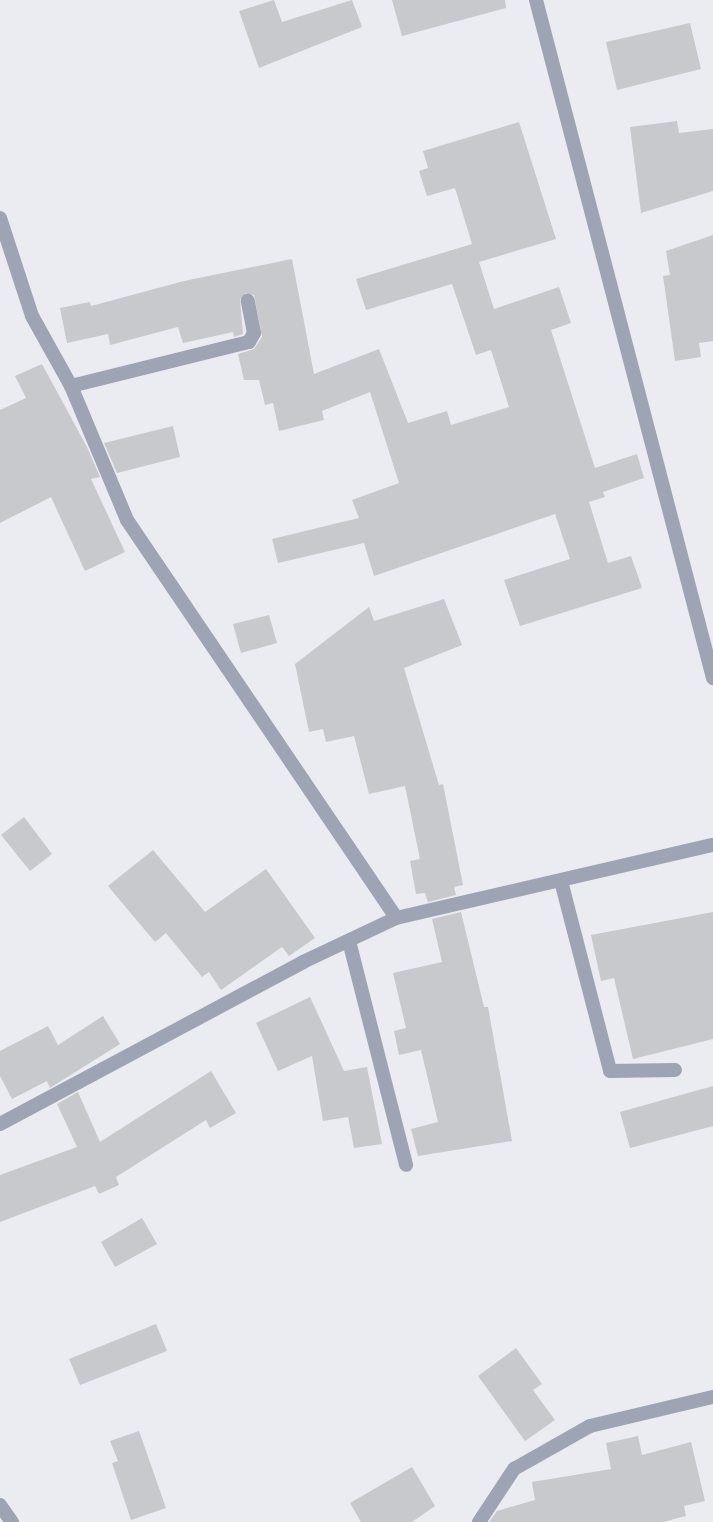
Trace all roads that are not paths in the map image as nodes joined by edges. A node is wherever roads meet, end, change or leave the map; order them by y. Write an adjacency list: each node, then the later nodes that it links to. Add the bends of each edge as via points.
1 (536, 0): 5 (street)
2 (0, 218): 4 (street, via 32,316)
3 (248, 301): 4 (street, via 254,333 249,342)
4 (71, 386): 8 (street, via 127,520)
5 (713, 678)
6 (713, 845): 7 (street)
7 (561, 881): 8 (street); 10 (street, via 610,1071)
8 (396, 918): 9 (street)
9 (350, 941): 11 (street); 12 (street)
10 (675, 1070)
11 (0, 1124)
12 (406, 1165)
13 (713, 1397): 16 (street, via 590,1426 514,1469)
14 (0, 1504): 15 (street)
15 (12, 1522)
16 (479, 1522)

